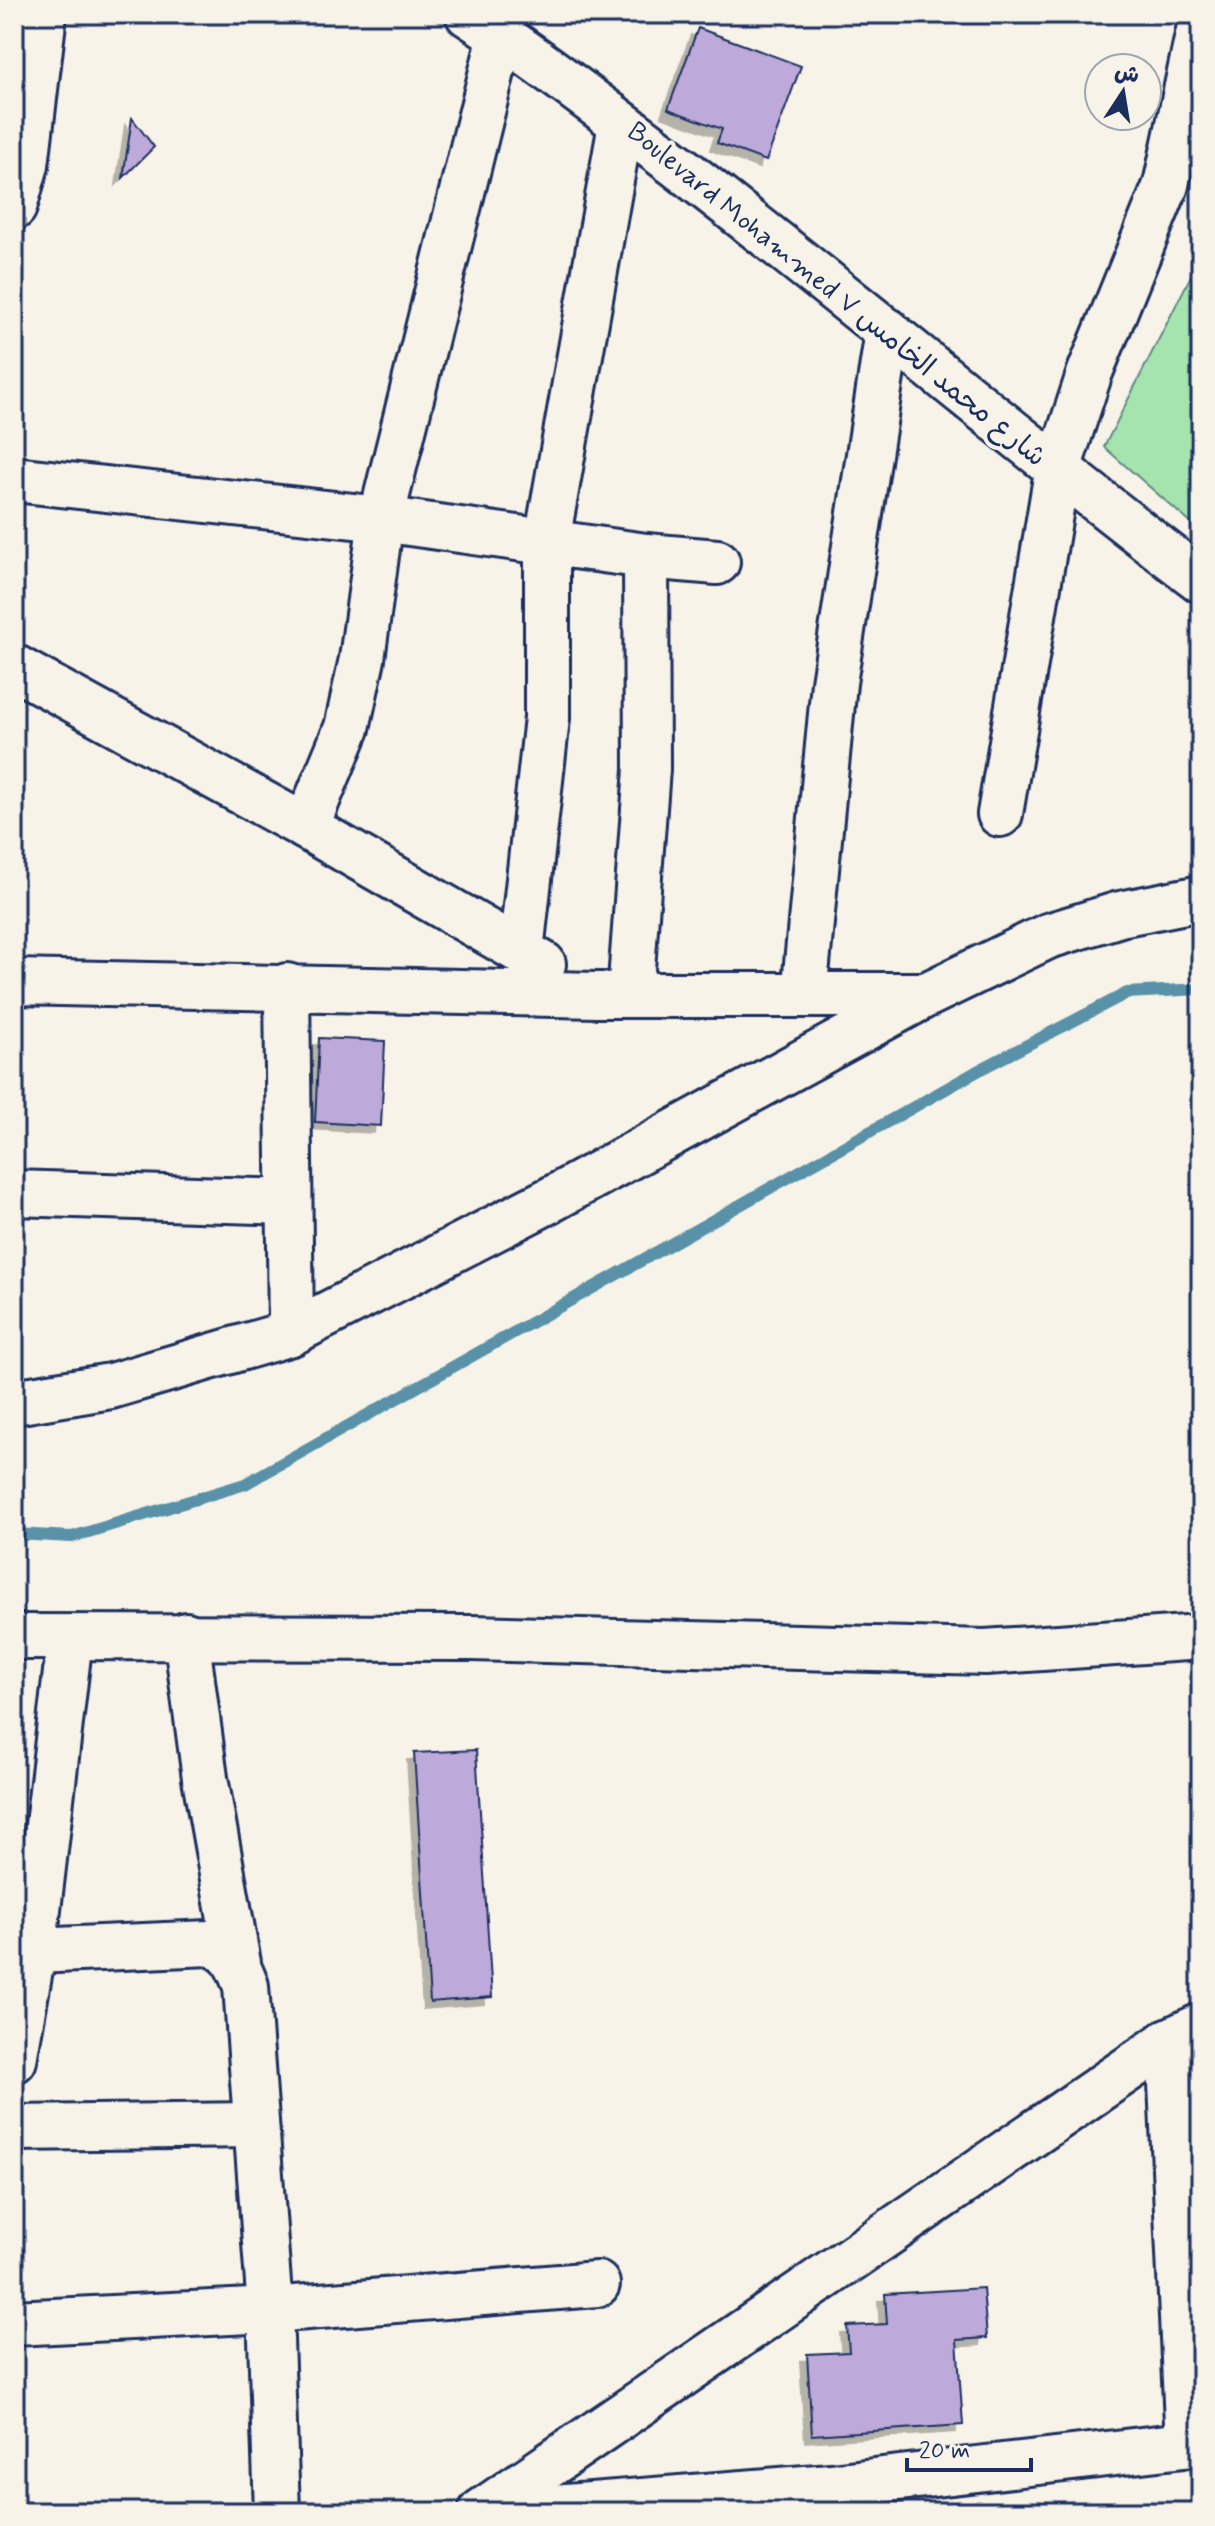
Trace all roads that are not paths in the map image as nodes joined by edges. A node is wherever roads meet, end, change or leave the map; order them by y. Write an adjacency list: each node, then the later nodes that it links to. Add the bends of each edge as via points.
1 (44, 14): 5 (street, via 26,165)
2 (1201, 21): 7 (street, via 1166,185 1090,372)
3 (484, 24): 4 (street, Boulevard Mohammed V شارع محمد الخامس); 9 (street)
4 (621, 124): 6 (street, Boulevard Mohammed V شارع محمد الخامس); 10 (street)
5 (14, 207)
6 (888, 331): 7 (street, Boulevard Mohammed V شارع محمد الخامس); 22 (street, via 834,683)
7 (1057, 472): 13 (street, Boulevard Mohammed V شارع محمد الخامس); 15 (street)
8 (14, 479): 9 (street)
9 (381, 519): 10 (street); 16 (street, via 347,728)
10 (547, 541): 11 (street); 18 (street, via 547,718)
11 (646, 556): 12 (street); 21 (street, via 647,769)
12 (717, 562)
13 (1201, 580)
14 (14, 667): 16 (street)
15 (1000, 814)
16 (306, 827): 18 (street)
17 (1201, 898): 23 (street, via 1048,936)
18 (521, 951): 21 (street)
19 (14, 982): 20 (street)
20 (287, 986): 21 (street); 25 (street)
21 (613, 995): 22 (street)
22 (804, 995): 23 (street)
23 (926, 995): 26 (street, via 552,1199)
24 (14, 1193): 25 (street)
25 (289, 1202): 26 (street)
26 (291, 1333): 27 (street, via 111,1386)
27 (14, 1402)
28 (186, 1635): 30 (street, via 985,1652); 31 (street); 33 (street)
29 (14, 1637): 31 (street)
30 (1201, 1637)
31 (70, 1638): 32 (street)
32 (24, 1952): 33 (street, via 209,1943); 35 (street)
33 (238, 1963): 36 (street, via 246,1986)
34 (1185, 2034): 38 (street); 44 (street)
35 (14, 2060)
36 (255, 2125): 37 (street); 40 (street)
37 (14, 2128)
38 (1190, 2206): 42 (street)
39 (597, 2284): 40 (street)
40 (270, 2310): 41 (street); 43 (street)
41 (14, 2323)
42 (1195, 2444): 45 (street, via 831,2486)
43 (277, 2512)
44 (481, 2512)
45 (503, 2512)

